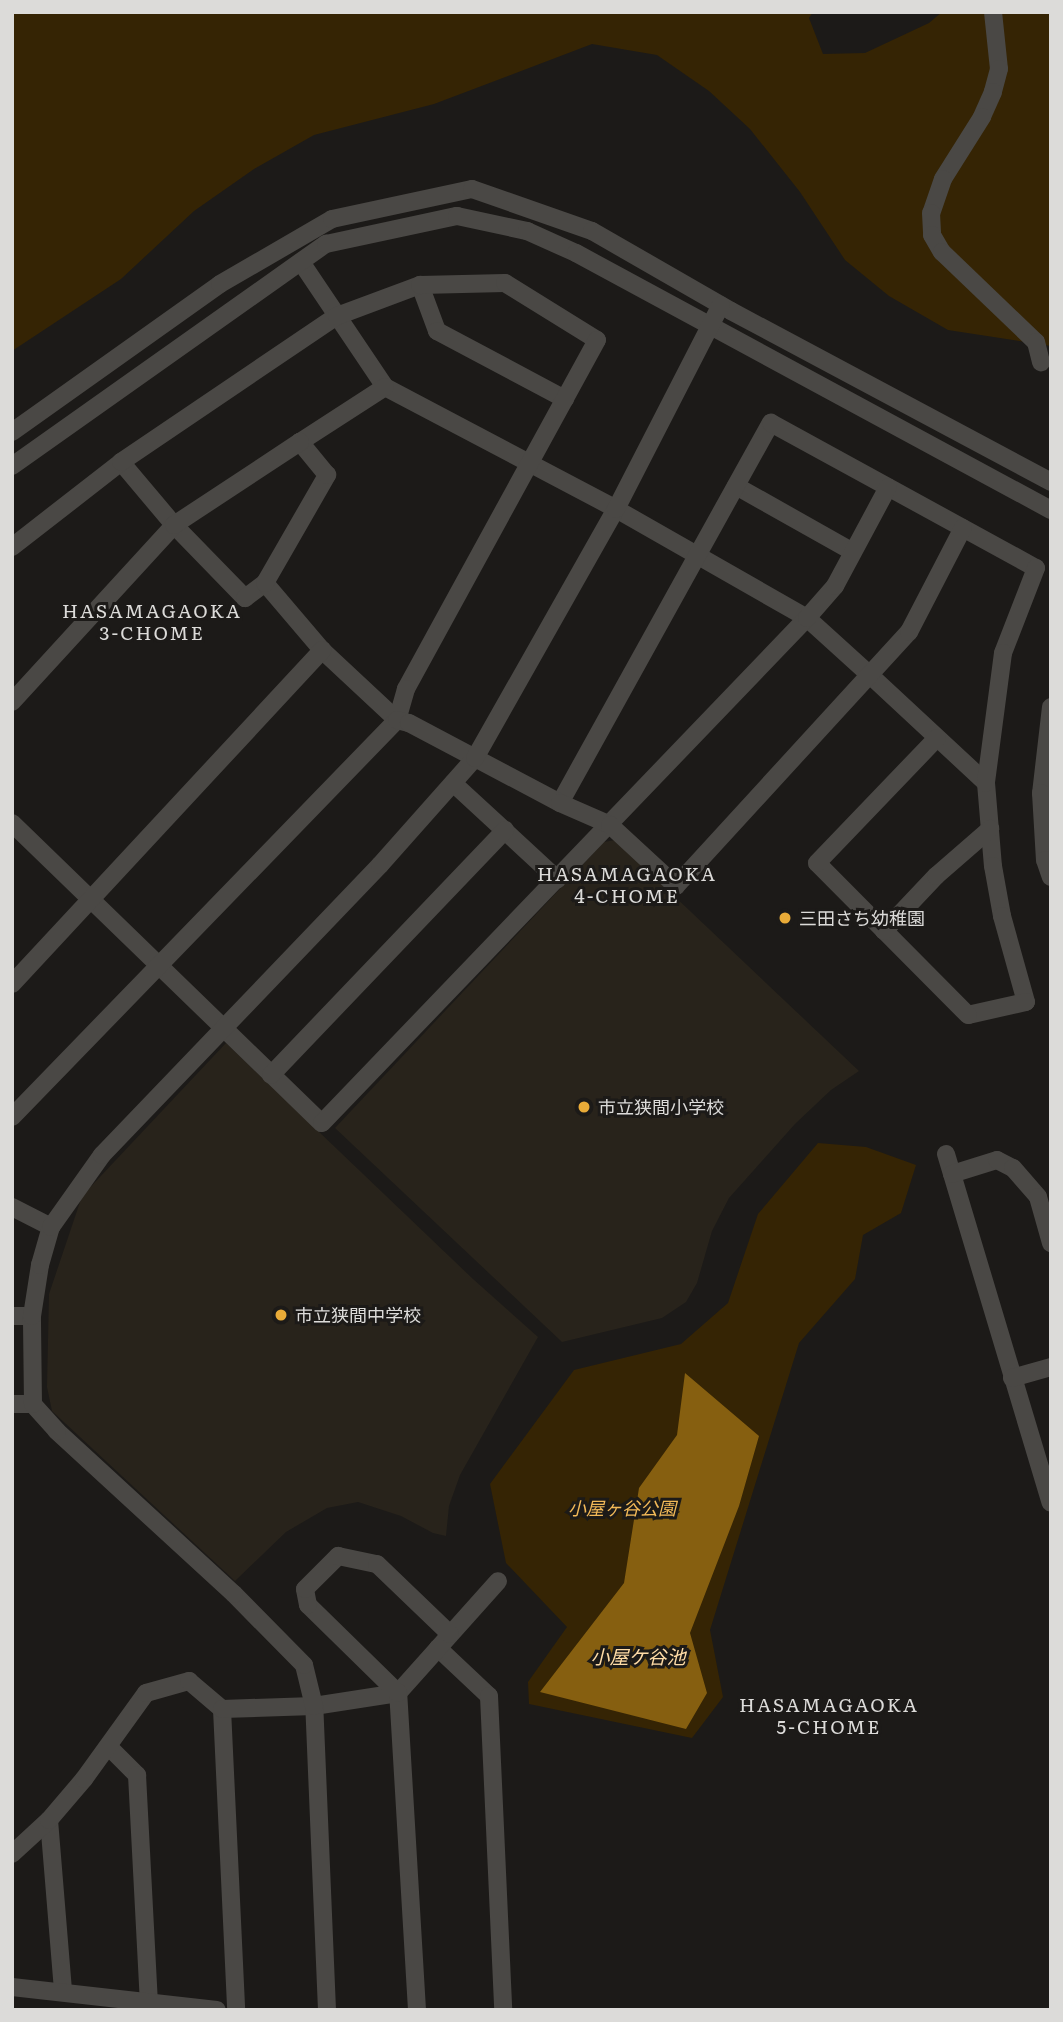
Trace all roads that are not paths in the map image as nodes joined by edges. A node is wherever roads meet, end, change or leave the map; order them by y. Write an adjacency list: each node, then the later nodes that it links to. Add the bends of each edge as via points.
1 (993, 12): 7 (street, via 999,69 993,92 943,179 931,213 932,235 942,252 1036,342)
2 (301, 262): 5 (street); 6 (street, via 327,244 457,216 527,231); 14 (street)
3 (420, 285): 5 (street); 9 (street, via 437,331); 9 (street, via 505,283 597,340)
4 (721, 305): 6 (street); 10 (street, via 592,231 472,189 332,219 220,284); 15 (street)
5 (337, 316): 8 (street); 12 (street)
6 (711, 326): 18 (street); 19 (street)
7 (1041, 362)
8 (384, 387): 11 (street); 13 (street)
9 (565, 398): 13 (street)
10 (12, 432)
11 (300, 442): 20 (street); 25 (street, via 327,475)
12 (121, 462): 20 (street); 22 (street)
13 (528, 465): 18 (street); 31 (street, via 406,689)
14 (12, 466)
15 (1051, 482)
16 (736, 486): 17 (street, via 771,423); 23 (street); 24 (street)
17 (888, 487): 21 (street); 23 (street)
18 (616, 509): 24 (street); 33 (street)
19 (1051, 510)
20 (174, 525): 25 (street, via 245,598); 29 (street)
21 (963, 528): 28 (street, via 909,632); 35 (street, via 1037,568 1003,653)
22 (12, 547)
23 (853, 552): 26 (street, via 835,586)
24 (697, 554): 26 (street); 36 (street)
25 (265, 583): 27 (street)
26 (807, 618): 28 (street); 38 (street)
27 (322, 650): 31 (street); 45 (street)
28 (871, 676): 32 (street); 38 (street, via 676,886)
29 (12, 702)
30 (1051, 707): 43 (street, via 1041,793 1045,860)
31 (397, 720): 33 (street); 47 (street)
32 (937, 738): 35 (street); 46 (street, via 817,863)
33 (475, 758): 34 (street); 36 (street)
34 (453, 783): 40 (street); 49 (street)
35 (986, 783): 39 (street)
36 (560, 803): 38 (street)
37 (12, 823): 41 (street)
38 (610, 824): 44 (street)
39 (990, 829): 46 (street); 46 (street, via 1002,916 1026,1002 968,1015)
40 (505, 830): 44 (street); 50 (street)
41 (25, 836): 42 (street); 45 (street)
42 (12, 850)
43 (1051, 877)
44 (558, 879): 50 (street, via 322,1123)
45 (91, 900): 47 (street); 48 (street)
46 (884, 930)
47 (159, 966): 49 (street); 51 (street)
48 (12, 984)
49 (222, 1028): 50 (street); 55 (street, via 102,1155)
50 (271, 1075)
51 (12, 1117)
52 (946, 1154): 53 (street)
53 (952, 1174): 56 (street, via 997,1160 1013,1168 1038,1197); 60 (street)
54 (12, 1208): 55 (street)
55 (51, 1227): 58 (street)
56 (1051, 1243)
57 (12, 1316): 58 (street)
58 (32, 1316): 62 (street)
59 (1051, 1367): 60 (street)
60 (1012, 1378): 63 (street)
61 (12, 1404): 62 (street)
62 (33, 1404): 67 (street, via 304,1665)
63 (1051, 1503)
64 (498, 1581): 65 (street)
65 (444, 1641): 66 (street); 66 (street, via 377,1564 338,1556 305,1589 308,1605); 79 (street, via 489,1696)
66 (398, 1693): 67 (street); 78 (street)
67 (314, 1706): 68 (street); 77 (street)
68 (222, 1709): 69 (street, via 189,1681 146,1693); 76 (street)
69 (109, 1747): 70 (street); 74 (street, via 137,1775)
70 (48, 1820): 71 (street); 73 (street)
71 (12, 1854)
72 (12, 1987): 73 (street)
73 (62, 1991): 74 (street)
74 (149, 2003): 75 (street)
75 (217, 2010)
76 (236, 2010)
77 (327, 2010)
78 (417, 2010)
79 (503, 2010)

